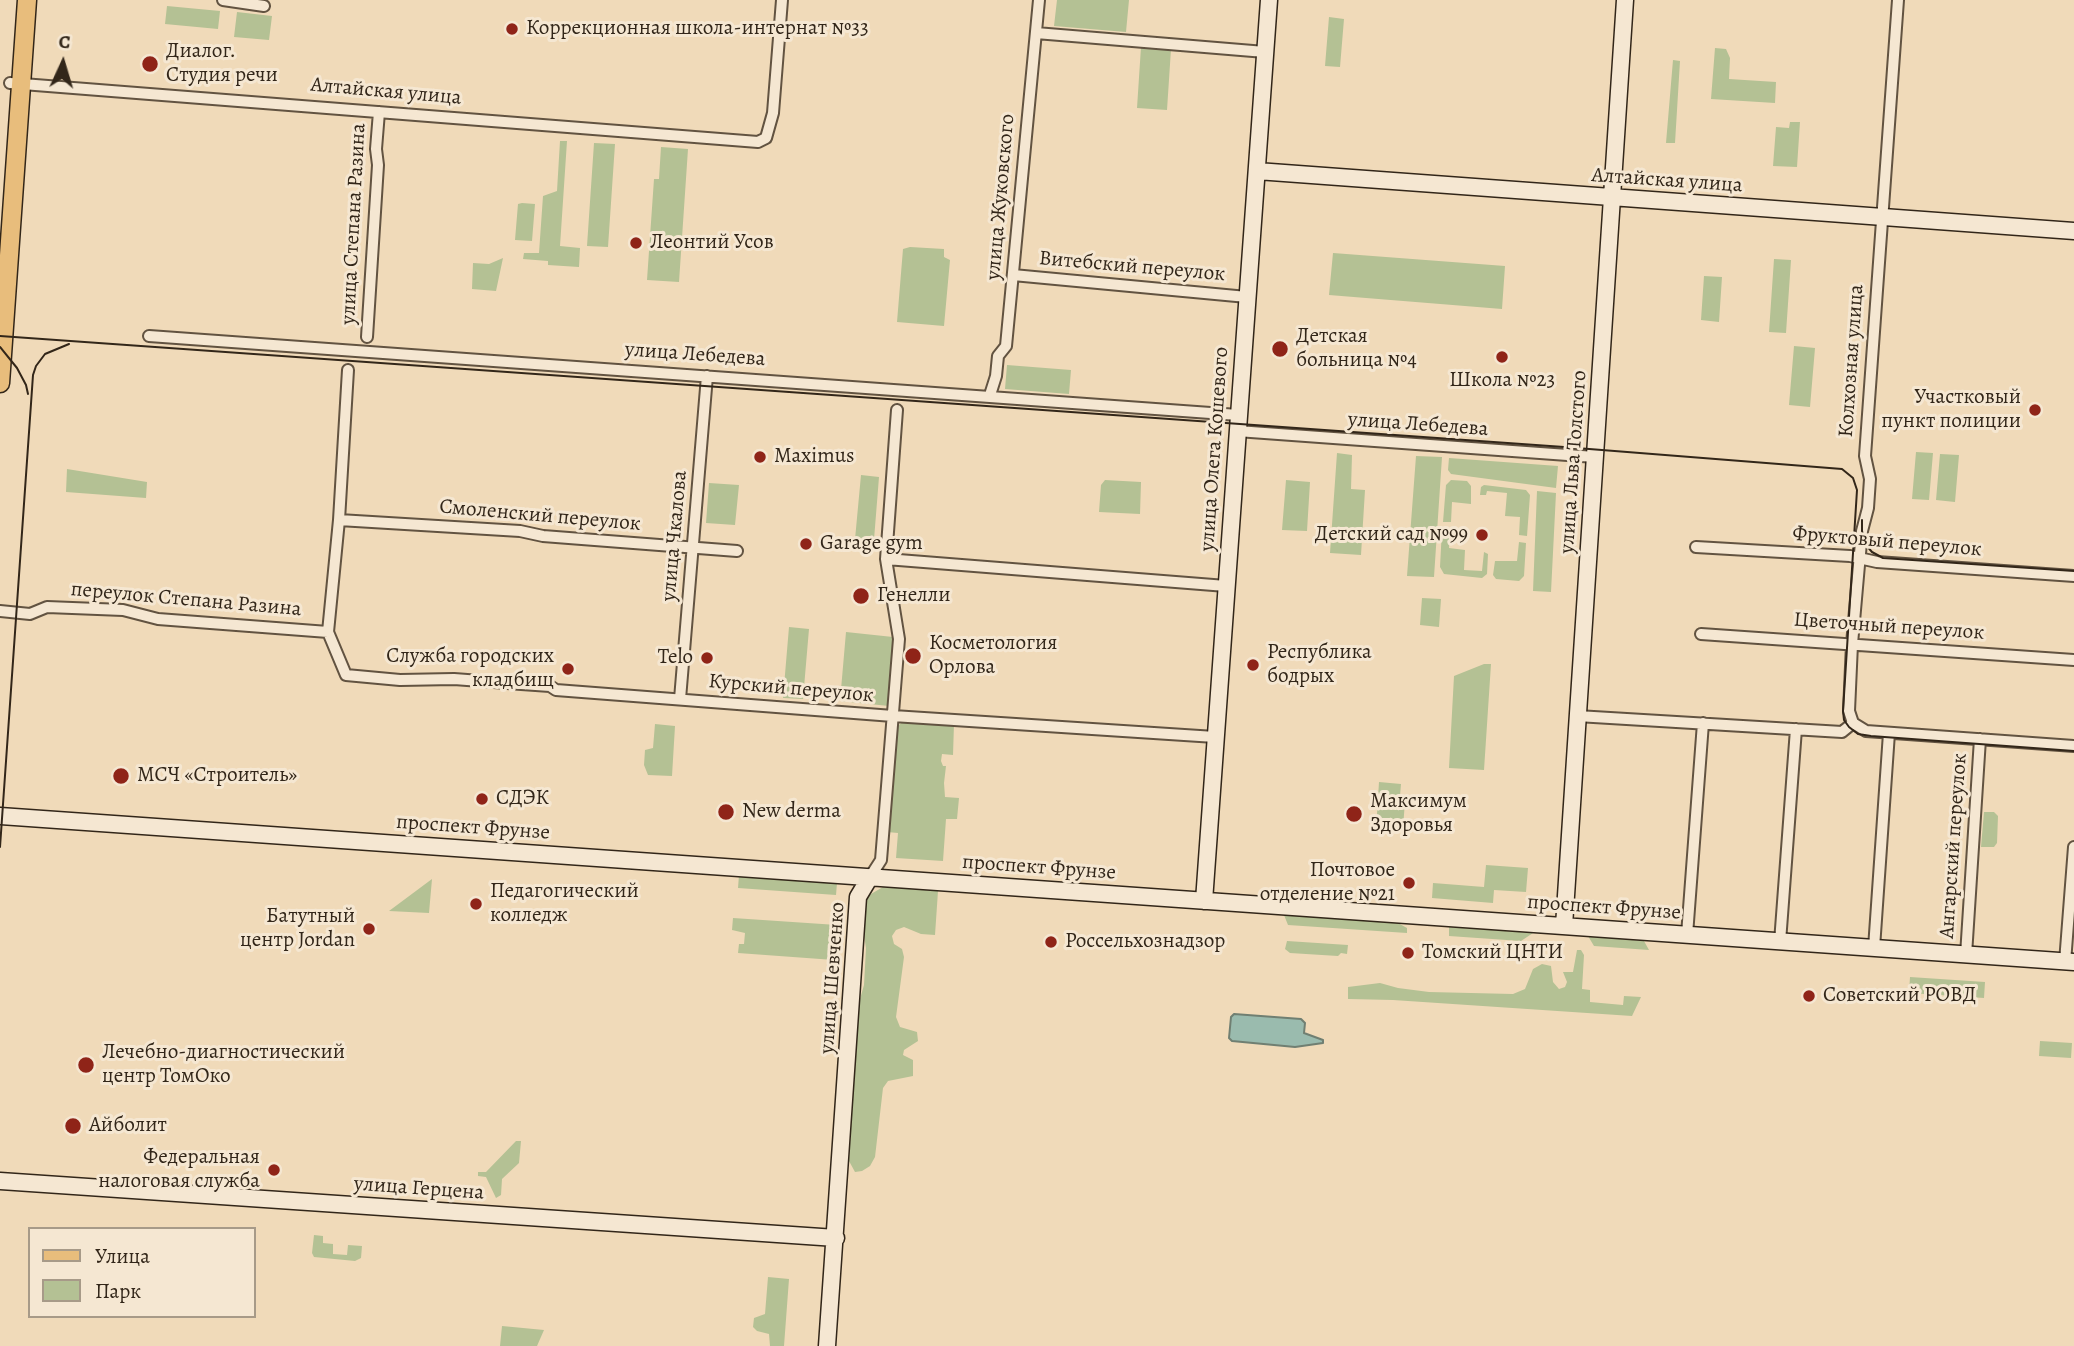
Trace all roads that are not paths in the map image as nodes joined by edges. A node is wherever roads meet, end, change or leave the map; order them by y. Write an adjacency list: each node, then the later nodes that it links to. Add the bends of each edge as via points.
1 (15, 0): 12 (main road)
2 (27, 0): 12 (main road)
3 (223, 0): 9 (street)
4 (782, 0): 13 (street, Алтайская улица, via 773,113 766,138 758,142)
5 (1039, 0): 10 (street, улица Жуковского)
6 (1269, 0): 11 (street, улица Олега Кошевого)
7 (1625, 0): 15 (street, улица Льва Толстого)
8 (1898, 0): 16 (street, Колхозная улица)
9 (264, 6)
10 (1036, 33): 11 (street); 19 (street, улица Жуковского)
11 (1265, 52): 14 (street, улица Олега Кошевого)
12 (15, 84): 13 (street, Алтайская улица); 18 (main road); 25 (main road)
13 (379, 112): 22 (street, улица Степана Разина)
14 (1257, 171): 15 (street, Алтайская улица); 20 (street, улица Олега Кошевого)
15 (1612, 197): 16 (street, Алтайская улица); 29 (street, улица Льва Толстого)
16 (1881, 218): 17 (street, Алтайская улица); 34 (street, Колхозная улица, via 1865,456 1870,479)
17 (2074, 231)
18 (0, 255)
19 (1013, 275): 20 (street, Витебский переулок); 26 (street, улица Жуковского, via 1006,346 998,356)
20 (1247, 297): 28 (street, улица Олега Кошевого)
21 (149, 337): 24 (street, улица Лебедева)
22 (367, 337)
23 (348, 370): 30 (street)
24 (707, 376): 26 (street, улица Лебедева); 31 (street, улица Чкалова)
25 (0, 383)
26 (990, 395): 28 (street, улица Лебедева)
27 (897, 410): 35 (street, улица Шевченко)
28 (1238, 423): 29 (street, улица Лебедева); 37 (street, улица Олега Кошевого)
29 (1595, 457): 45 (street, улица Льва Толстого)
30 (339, 520): 31 (street, Смоленский переулок); 39 (street)
31 (693, 547): 33 (street, Смоленский переулок); 43 (street, улица Чкалова)
32 (1696, 547): 34 (street, Фруктовый переулок)
33 (737, 551)
34 (1859, 558): 36 (street, Фруктовый переулок); 41 (street, Колхозная улица)
35 (886, 559): 37 (street); 44 (street, улица Шевченко, via 899,639)
36 (2074, 576)
37 (1226, 586): 50 (street, улица Олега Кошевого)
38 (0, 611): 39 (street, переулок Степана Разина, via 30,614 47,607 123,610 159,619)
39 (328, 632): 43 (street, Курский переулок, via 346,675 454,679)
40 (1701, 634): 41 (street, Цветочный переулок)
41 (1852, 644): 42 (street, Цветочный переулок); 47 (street, Колхозная улица, via 1849,711)
42 (2074, 660)
43 (680, 699): 44 (street, Курский переулок)
44 (892, 716): 50 (street, Курский переулок); 55 (street, улица Шевченко, via 881,860)
45 (1577, 716): 46 (street); 57 (street, улица Льва Толстого)
46 (1703, 723): 48 (street); 58 (street)
47 (1853, 723): 48 (street, via 1842,732); 49 (street, via 1866,731)
48 (1797, 729): 59 (street)
49 (1889, 733): 51 (street); 60 (street)
50 (1215, 737): 56 (street, улица Олега Кошевого)
51 (1980, 739): 52 (street); 61 (street, Ангарский переулок)
52 (2074, 746)
53 (0, 816): 55 (street, проспект Фрунзе)
54 (2074, 847): 62 (street)
55 (870, 877): 56 (street, проспект Фрунзе); 64 (street, улица Шевченко, via 858,897)
56 (1204, 901): 57 (street, проспект Фрунзе)
57 (1563, 926): 58 (street, проспект Фрунзе)
58 (1687, 935): 59 (street, проспект Фрунзе)
59 (1780, 942): 60 (street, проспект Фрунзе)
60 (1874, 948): 61 (street, проспект Фрунзе)
61 (1966, 955): 62 (street, проспект Фрунзе)
62 (2070, 962)
63 (0, 1181): 64 (street, улица Герцена)
64 (836, 1238): 65 (street, улица Шевченко)
65 (827, 1346)

